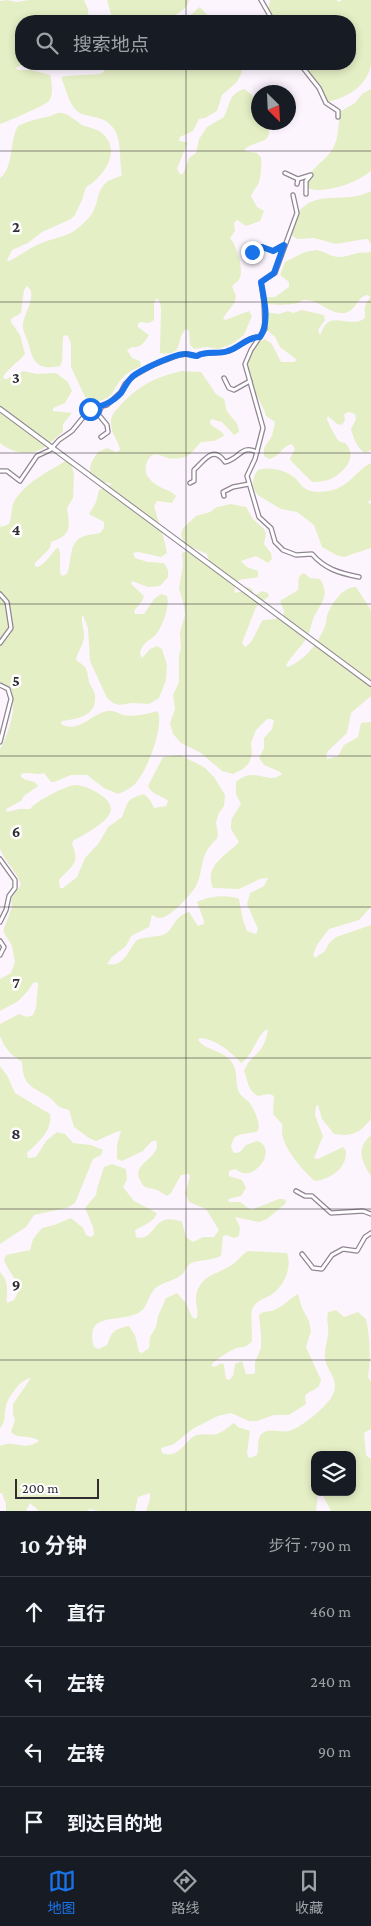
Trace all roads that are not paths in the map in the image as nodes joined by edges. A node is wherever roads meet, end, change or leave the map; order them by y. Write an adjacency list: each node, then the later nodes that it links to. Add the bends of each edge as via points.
1 (261, 0): 2 (street)
2 (270, 15)
3 (305, 70): 4 (street, via 326,102 338,111)
4 (338, 117)
5 (285, 173): 6 (street)
6 (298, 179): 7 (street); 8 (street, via 311,175 306,181)
7 (296, 184)
8 (306, 194)
9 (294, 195): 10 (street, via 296,213)
10 (284, 245): 11 (street, via 273,251 262,247 252,252); 12 (street, via 274,273 261,282 265,329)
11 (247, 246)
12 (260, 337): 14 (street, via 245,364); 15 (street, via 228,351 179,355 153,365 135,375 121,392)
13 (224, 378): 14 (street, via 234,390)
14 (250, 380): 19 (street, via 262,428)
15 (102, 406): 17 (street, via 98,414 107,425 108,432); 18 (street, via 90,409 72,432)
16 (0, 409): 18 (street)
17 (101, 438)
18 (52, 448): 20 (street, via 37,456 20,481 8,471); 27 (street)
19 (257, 452): 21 (street, via 245,449 226,462 217,454 206,457 194,470 194,481); 22 (street, via 247,476)
20 (0, 471)
21 (190, 483)
22 (248, 484): 23 (street, via 233,487 223,492); 24 (street, via 259,516 271,528 275,542 284,550 296,555 312,554 335,572)
23 (224, 496)
24 (359, 577)
25 (0, 594): 26 (street, via 7,602 11,628)
26 (0, 643)
27 (371, 684)
28 (0, 685): 29 (street, via 8,689 11,699)
29 (0, 742)
30 (0, 859): 31 (street, via 15,885)
31 (0, 922)
32 (0, 941): 33 (street, via 4,947)
33 (0, 955)
34 (296, 1191): 35 (street, via 312,1196 331,1214 363,1210)
35 (371, 1214)
36 (371, 1233): 37 (street, via 357,1251 343,1249 332,1255 322,1269 313,1268)
37 (302, 1254)

